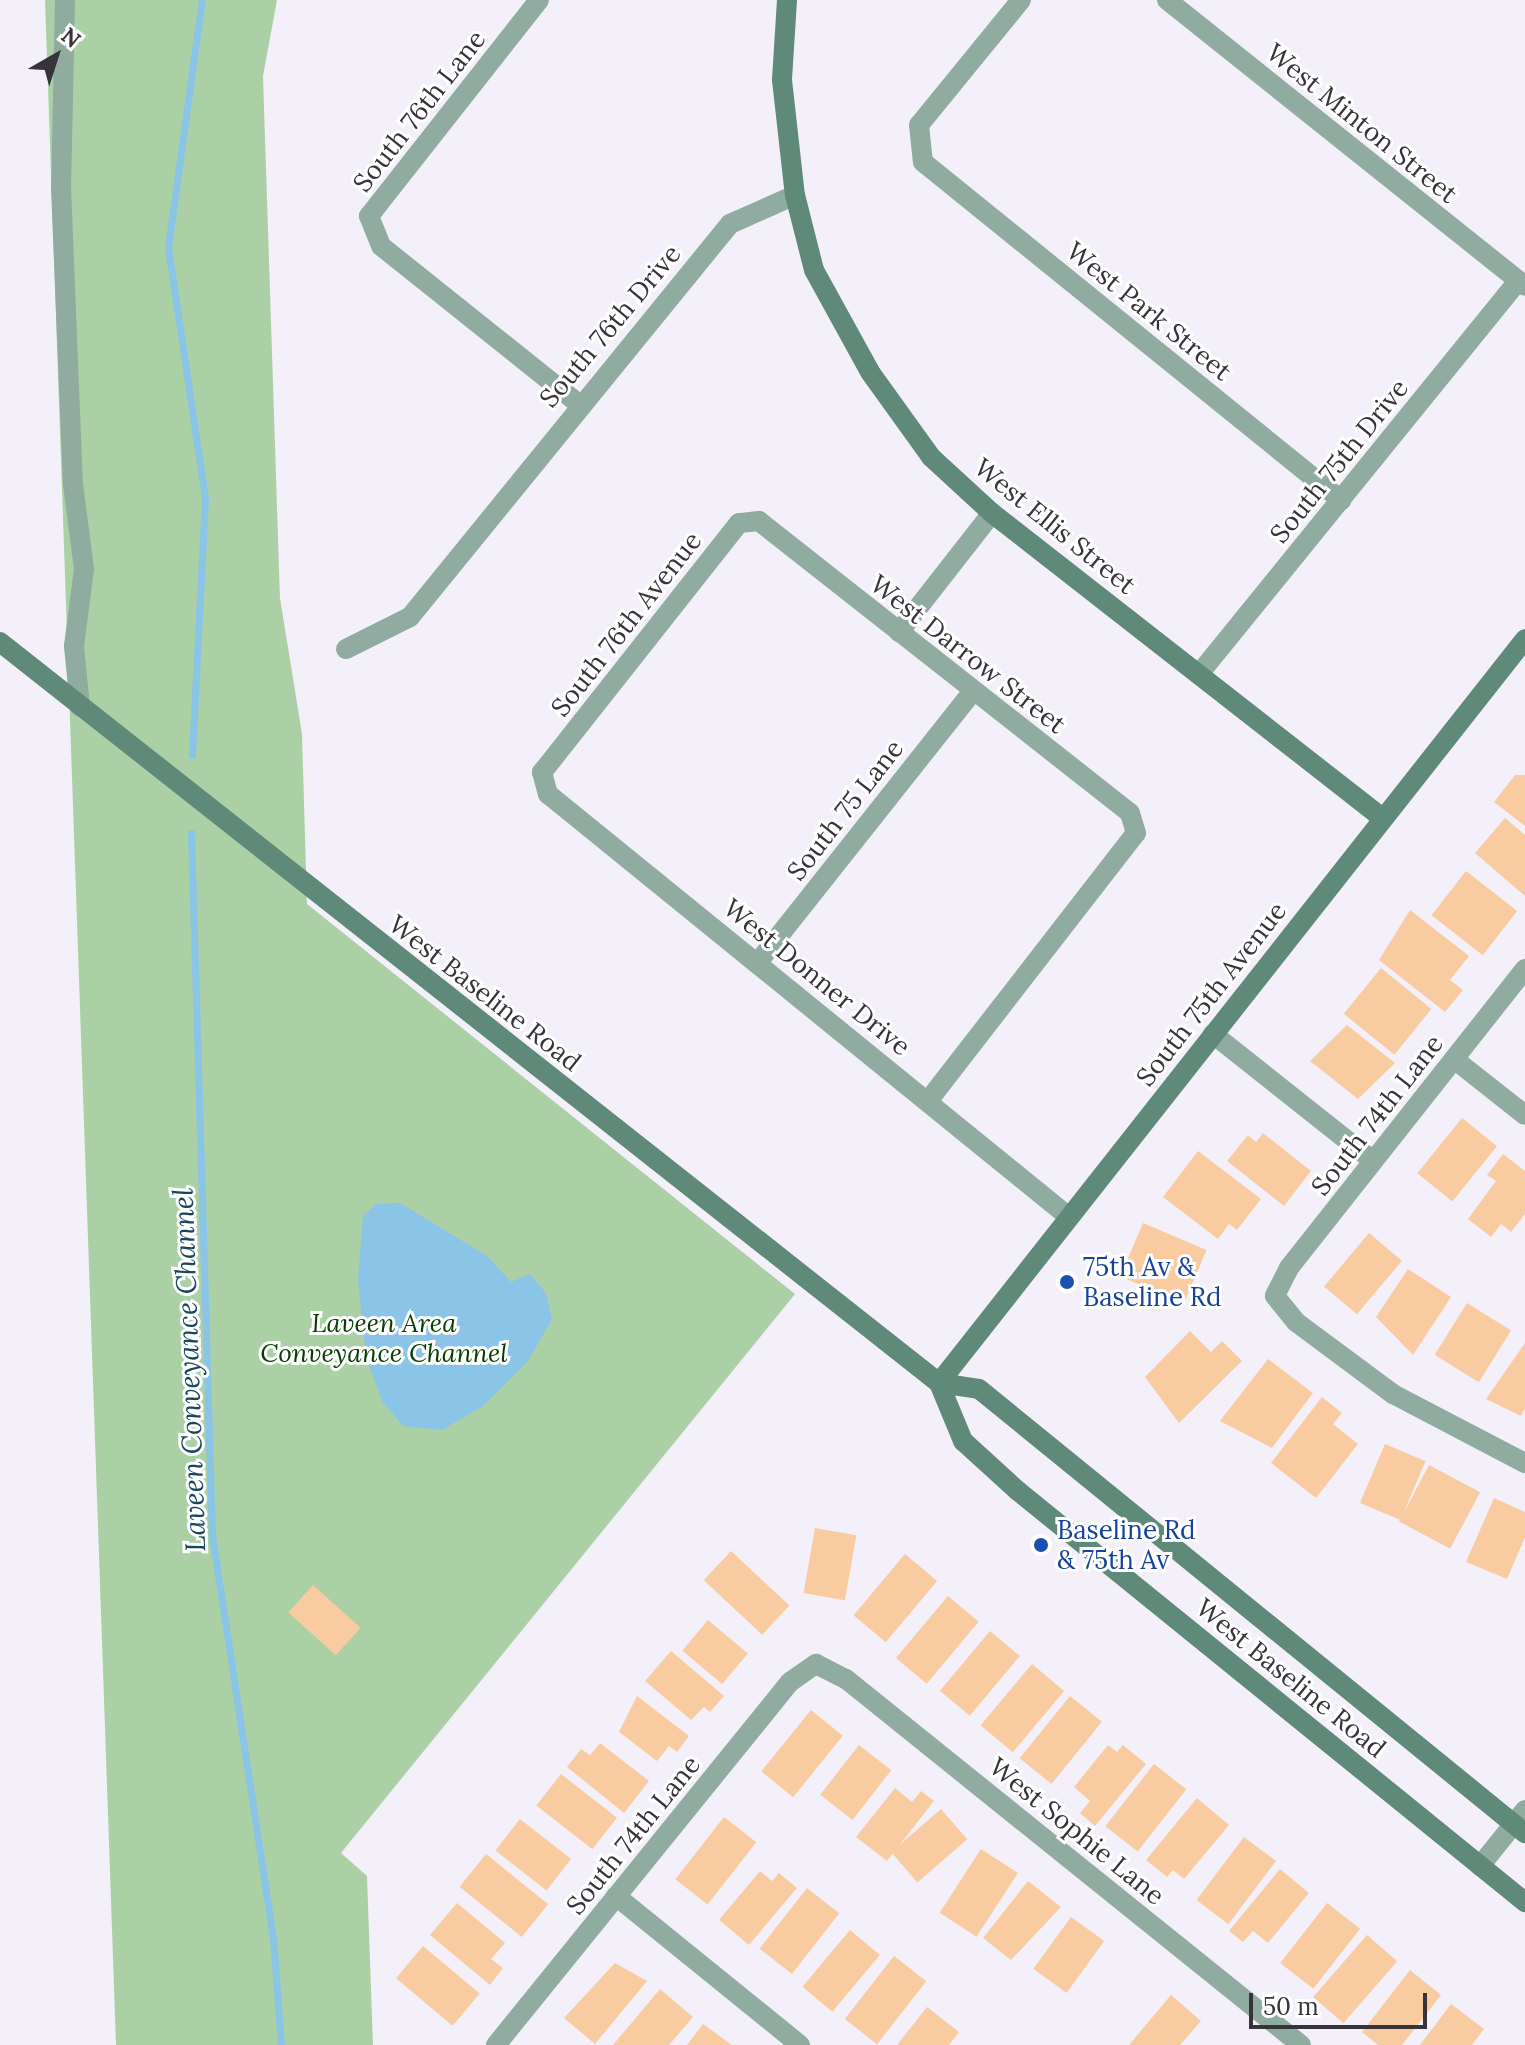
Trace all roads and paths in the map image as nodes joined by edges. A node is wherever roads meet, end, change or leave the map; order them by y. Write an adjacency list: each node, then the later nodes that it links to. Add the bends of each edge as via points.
1 (65, 0): 18 (street, via 61,187 73,484 84,569 74,646)
2 (539, 0): 8 (street, South 76th Lane, via 369,216 381,246)
3 (787, 0): 6 (main road, via 782,80)
4 (1021, 0): 9 (street, West Park Street, via 919,125 923,162)
5 (1167, 0): 7 (street, West Minton Street)
6 (795, 195): 8 (street, South 76th Drive, via 730,224); 10 (main road, West Ellis Street, via 814,270 870,372 931,457)
7 (1522, 283): 9 (street, South 75th Drive)
8 (578, 403): 15 (street, South 76th Drive, via 410,617)
9 (1341, 500): 16 (street, South 75th Drive)
10 (992, 513): 12 (street); 16 (main road, West Ellis Street)
11 (759, 521): 12 (street, West Darrow Street); 19 (street, South 76th Avenue, via 739,523)
12 (899, 632): 17 (street, West Darrow Street)
13 (1525, 639): 20 (main road, South 75th Avenue)
14 (0, 642): 18 (main road, West Baseline Road)
15 (346, 649)
16 (1199, 674): 20 (main road, West Ellis Street)
17 (972, 692): 21 (street, South 75 Lane); 25 (street, West Darrow Street, via 1130,813 1136,833)
18 (80, 707): 29 (main road, West Baseline Road)
19 (542, 772): 21 (street, West Donner Drive, via 548,794)
20 (1382, 818): 23 (main road, South 75th Avenue)
21 (759, 961): 25 (street, West Donner Drive)
22 (1525, 969): 24 (street, South 74th Lane)
23 (1213, 1034): 27 (street); 28 (main road, South 75th Avenue)
24 (1454, 1059): 26 (street); 27 (street, South 74th Lane)
25 (928, 1101): 28 (street, West Donner Drive)
26 (1525, 1115)
27 (1373, 1161): 30 (street, South 74th Lane, via 1275,1296 1296,1322 1393,1394)
28 (1069, 1217): 29 (main road, South 75th Avenue)
29 (939, 1383): 32 (main road, West Baseline Road, via 979,1389); 33 (main road, West Baseline Road, via 963,1441 1018,1491)
30 (1525, 1463)
31 (816, 1664): 34 (street, South 74th Lane, via 790,1682); 38 (street, West Sophie Lane, via 846,1679)
32 (1521, 1822): 33 (street)
33 (1480, 1866): 35 (main road, West Baseline Road)
34 (616, 1896): 36 (street, South 74th Lane); 37 (street)
35 (1525, 1902)
36 (496, 2045)
37 (800, 2045)
38 (1301, 2045)

